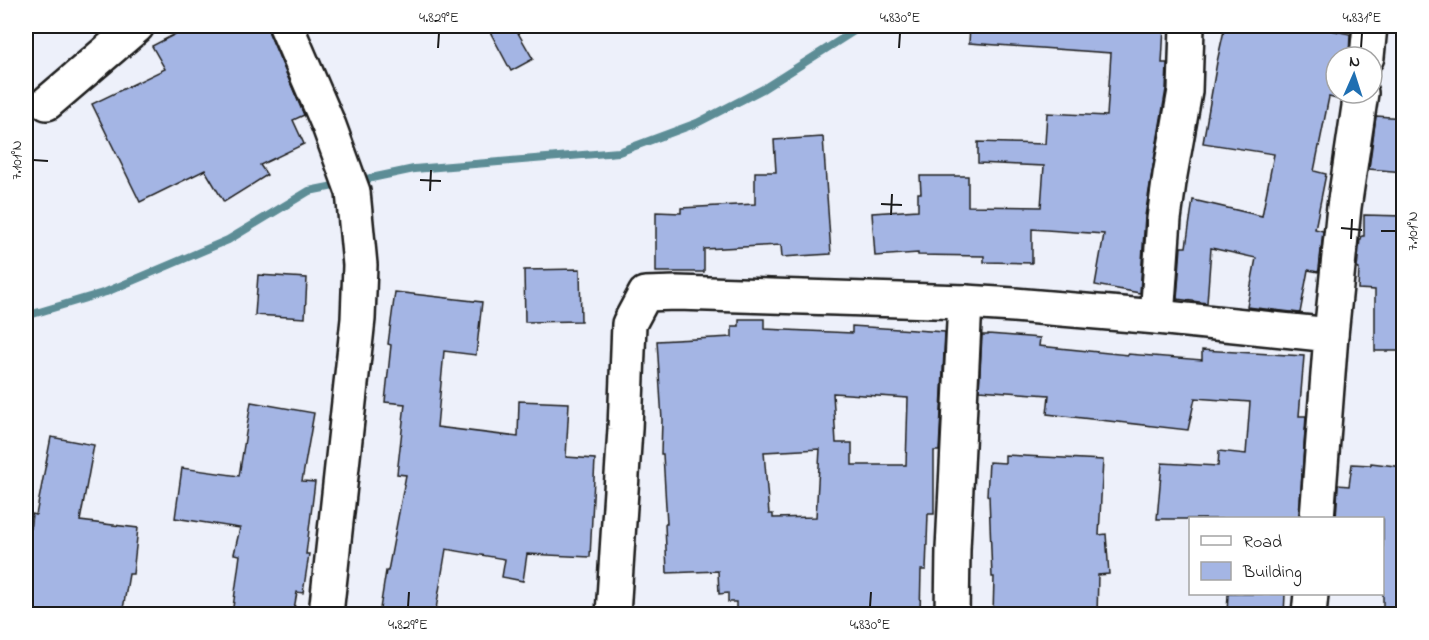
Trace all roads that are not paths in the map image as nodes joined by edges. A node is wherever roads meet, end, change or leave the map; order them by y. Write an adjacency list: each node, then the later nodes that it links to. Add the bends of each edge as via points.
1 (137, 26): 6 (street)
2 (286, 26): 13 (street, via 353,192 360,265 358,319)
3 (1187, 26): 9 (street, via 1185,91 1164,219)
4 (1370, 26): 5 (street)
5 (1368, 45)
6 (47, 103)
7 (1359, 105): 10 (street, via 1344,207)
8 (965, 302): 9 (street); 14 (street, via 645,294 629,324); 15 (street)
9 (1157, 317): 10 (street)
10 (1332, 335): 11 (street)
11 (1317, 517)
12 (1311, 595): 16 (street)
13 (326, 615)
14 (614, 615)
15 (952, 615)
16 (1310, 615)

